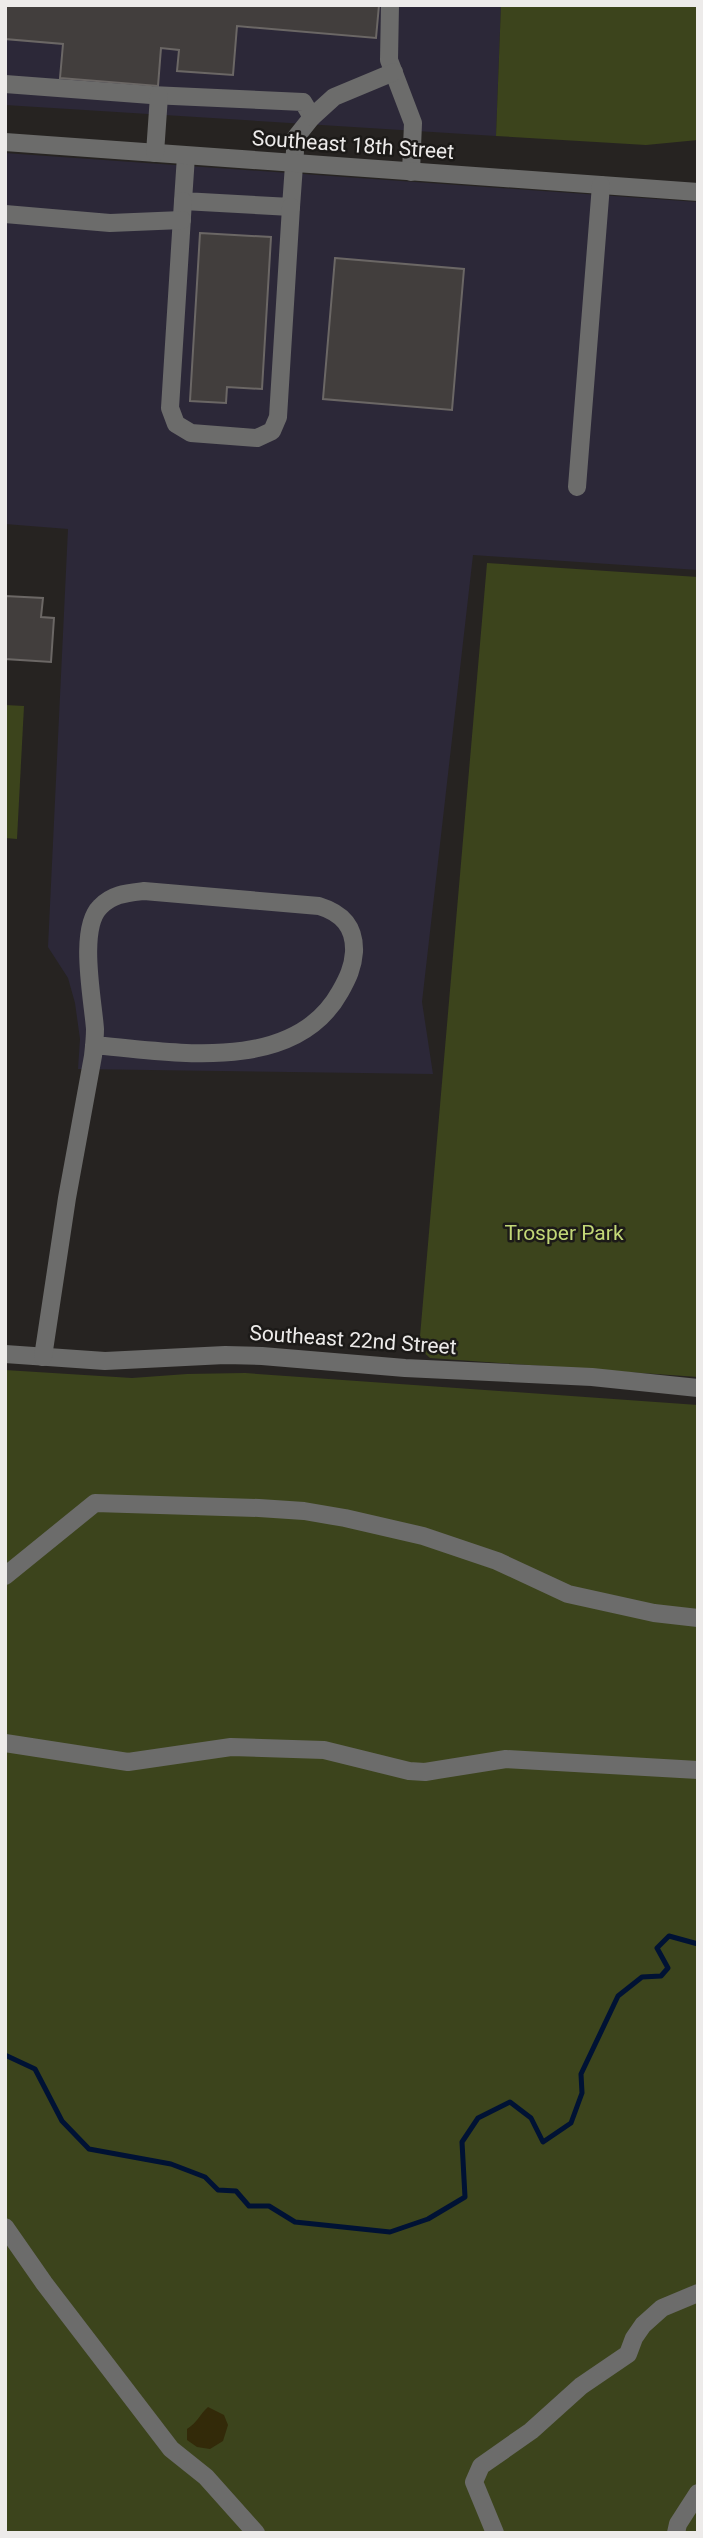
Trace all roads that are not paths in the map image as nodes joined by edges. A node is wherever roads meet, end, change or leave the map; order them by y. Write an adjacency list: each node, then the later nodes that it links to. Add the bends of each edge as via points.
1 (390, 5): 2 (street, via 389,60)
2 (394, 72): 5 (street, via 334,97); 10 (street, via 413,123)
3 (5, 84): 4 (street)
4 (159, 96): 5 (street, via 303,102); 7 (street)
5 (312, 117): 9 (street, via 296,137)
6 (5, 142): 7 (street, Southeast 18th Street)
7 (155, 153): 8 (street, Southeast 18th Street)
8 (186, 156): 9 (street, Southeast 18th Street); 13 (street)
9 (294, 163): 10 (street, Southeast 18th Street); 14 (street)
10 (411, 172): 11 (street, Southeast 18th Street)
11 (601, 185): 12 (street, Southeast 18th Street); 17 (street)
12 (698, 192)
13 (183, 201): 14 (street); 16 (street)
14 (291, 208): 16 (street, via 278,417 272,430 257,439 191,433 176,424 170,408)
15 (5, 214): 16 (street, via 110,223)
16 (182, 220)
17 (577, 487)
18 (94, 1045): 18 (street, via 187,1054 251,1050 288,1038 332,1006 353,965 351,928 332,910 319,905 144,891 117,895 98,909 90,928); 20 (street)
19 (5, 1353): 20 (street, Southeast 22nd Street)
20 (43, 1357): 21 (street, Southeast 22nd Street, via 105,1361 261,1356)
21 (698, 1388)
22 (5, 1576): 23 (street, via 95,1503 259,1508 345,1518 423,1536 497,1561 568,1594)
23 (698, 1618)
24 (5, 1743): 25 (street, via 128,1762 231,1747 324,1750 425,1772 506,1759)
25 (698, 1770)
26 (5, 2227): 29 (street, via 171,2449 206,2477)
27 (698, 2293): 30 (street, via 662,2308 643,2325 628,2354 481,2466 474,2482)
28 (698, 2493): 31 (street)
29 (256, 2533)
30 (495, 2533)
31 (676, 2533)

